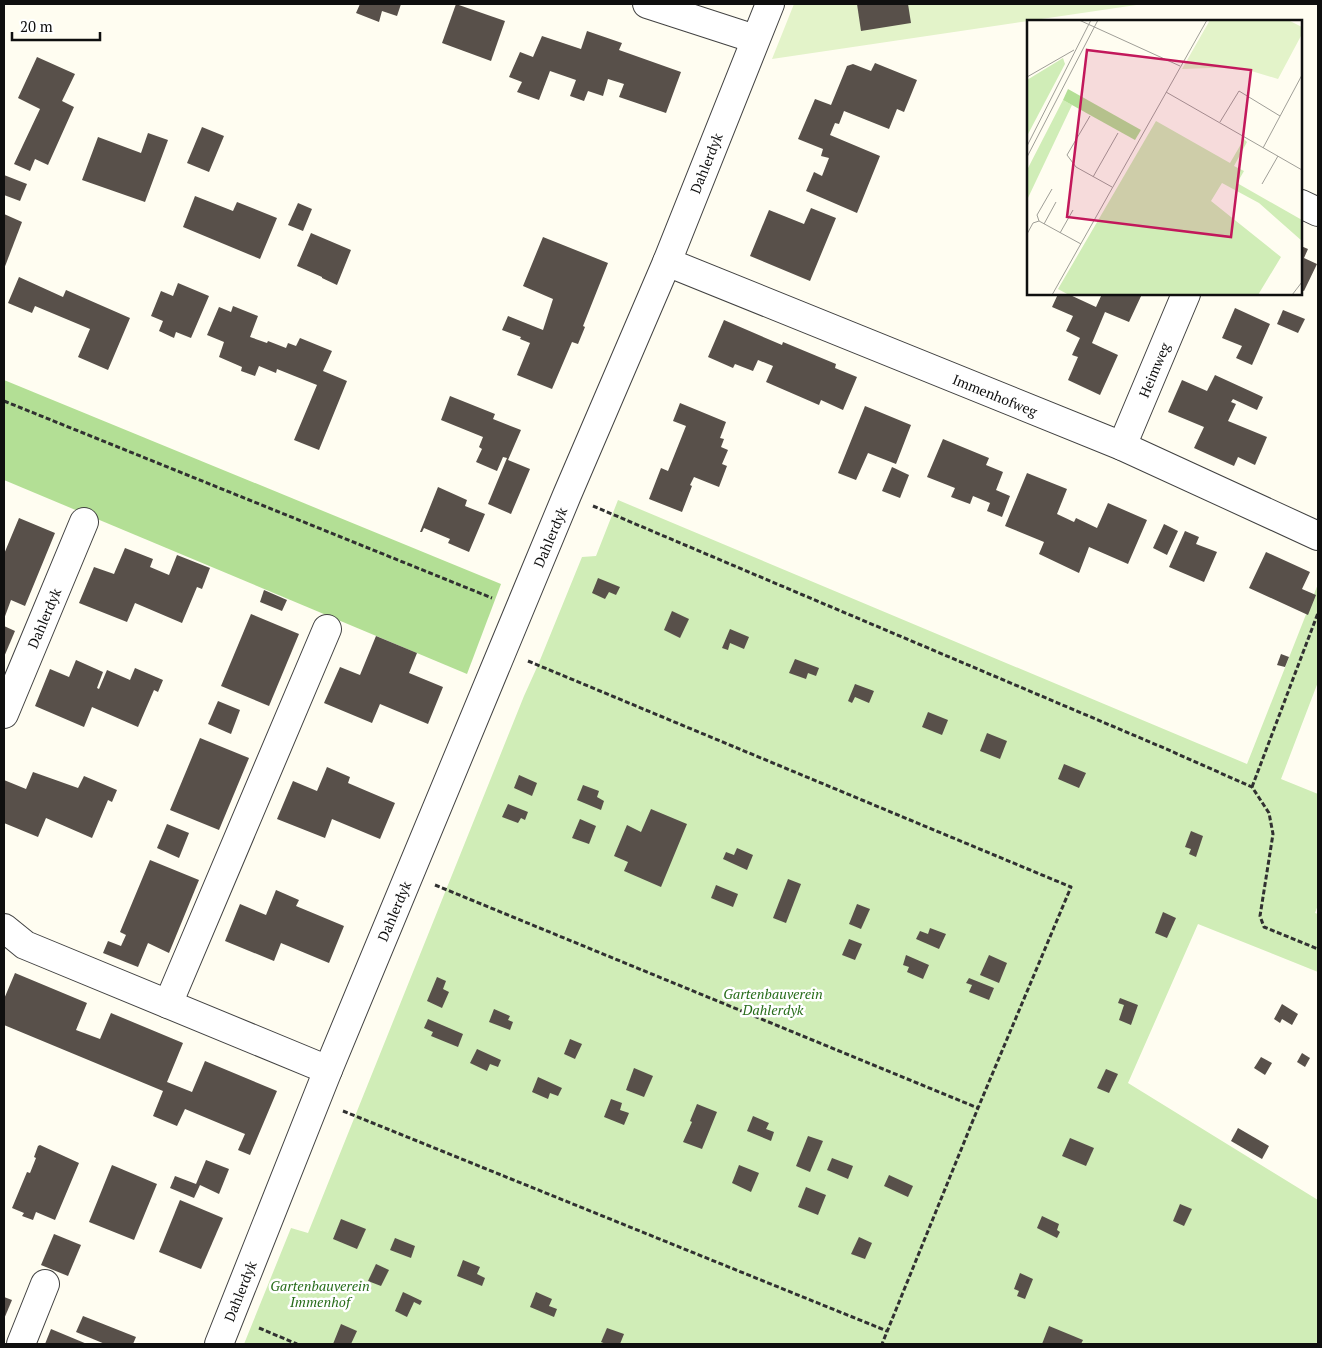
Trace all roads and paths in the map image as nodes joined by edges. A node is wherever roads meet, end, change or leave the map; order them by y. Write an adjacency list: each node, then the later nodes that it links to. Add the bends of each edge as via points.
1 (647, 4): 3 (street)
2 (770, 4): 3 (street, Dahlerdyk)
3 (755, 39): 6 (street, Dahlerdyk)
4 (1302, 204): 5 (street)
5 (1318, 212)
6 (667, 262): 9 (street, Immenhofweg); 10 (street, Dahlerdyk)
7 (1186, 295): 9 (street, Heimweg)
8 (4, 401): 13 (path)
9 (1122, 446): 12 (street, Immenhofweg)
10 (567, 495): 13 (street, Dahlerdyk); 18 (path)
11 (84, 522): 17 (street, Dahlerdyk)
12 (1318, 536)
13 (520, 610): 16 (street, Dahlerdyk)
14 (1318, 613): 18 (path)
15 (327, 629): 22 (street)
16 (503, 650): 19 (street, Dahlerdyk); 25 (path, via 1071,887)
17 (4, 714)
18 (1252, 787): 21 (path, via 1269,813 1273,834 1260,916 1264,926)
19 (409, 873): 23 (street, Dahlerdyk); 25 (path)
20 (4, 928): 22 (street, via 25,945)
21 (1318, 949)
22 (168, 1004): 23 (street)
23 (328, 1070): 24 (street, Dahlerdyk)
24 (316, 1100): 28 (path); 30 (street, Dahlerdyk)
25 (978, 1108): 28 (path)
26 (45, 1284): 29 (street)
27 (259, 1328): 31 (path)
28 (887, 1331): 32 (path)
29 (21, 1344)
30 (219, 1344)
31 (297, 1344)
32 (882, 1344)

